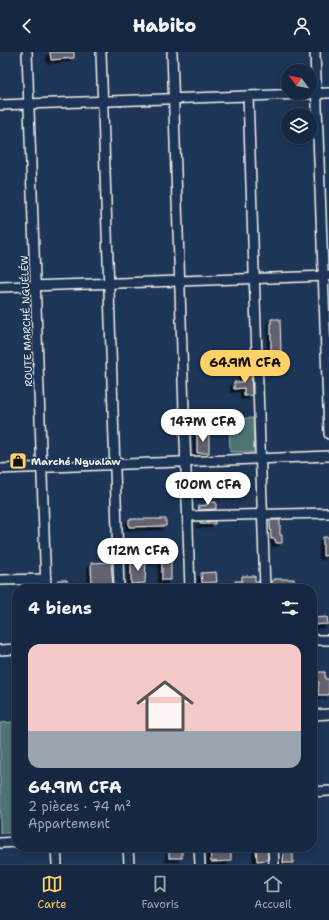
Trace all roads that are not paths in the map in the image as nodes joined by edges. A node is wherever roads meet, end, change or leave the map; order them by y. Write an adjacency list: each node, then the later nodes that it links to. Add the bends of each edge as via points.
1 (28, 52): 13 (street, ROUTE MARCHÉ NGUÉLÉW)
2 (101, 52): 12 (street)
3 (172, 52): 10 (street)
4 (315, 52): 5 (street)
5 (315, 64)
6 (317, 94): 7 (street)
7 (329, 94)
8 (281, 95): 9 (street)
9 (248, 96): 10 (street); 16 (street)
10 (173, 99): 12 (street); 17 (street)
11 (316, 100): 15 (street)
12 (102, 101): 13 (street); 18 (street)
13 (29, 104): 14 (street); 19 (street, ROUTE MARCHÉ NGUÉLÉW)
14 (0, 105)
15 (326, 276): 16 (street); 21 (street)
16 (254, 278): 17 (street); 23 (street)
17 (180, 281): 18 (street); 24 (street)
18 (109, 283): 19 (street); 25 (street)
19 (35, 286): 20 (street); 26 (street, ROUTE MARCHÉ NGUÉLÉW)
20 (0, 287)
21 (329, 434)
22 (329, 456): 23 (street)
23 (260, 459): 24 (street); 29 (street)
24 (186, 462): 25 (street); 30 (street)
25 (115, 465): 26 (street); 34 (street)
26 (42, 468): 27 (street); 31 (street, ROUTE MARCHÉ NGUÉLÉW)
27 (0, 469)
28 (329, 513): 29 (street)
29 (262, 515): 30 (street); 36 (street)
30 (188, 516): 35 (street)
31 (45, 579): 32 (street); 33 (street, ROUTE MARCHÉ NGUÉLÉW)
32 (0, 580)
33 (46, 584)
34 (119, 584)
35 (190, 584)
36 (265, 584)
37 (317, 640): 38 (street)
38 (329, 640)
39 (12, 649): 40 (street)
40 (0, 650)
41 (317, 714): 42 (street)
42 (329, 714)
43 (329, 791): 44 (street)
44 (317, 792)
45 (12, 842): 46 (street)
46 (0, 843)
47 (56, 852): 51 (street)
48 (128, 852): 52 (street)
49 (199, 852): 53 (street)
50 (273, 852): 54 (street)
51 (57, 864)
52 (129, 864)
53 (200, 864)
54 (274, 864)

